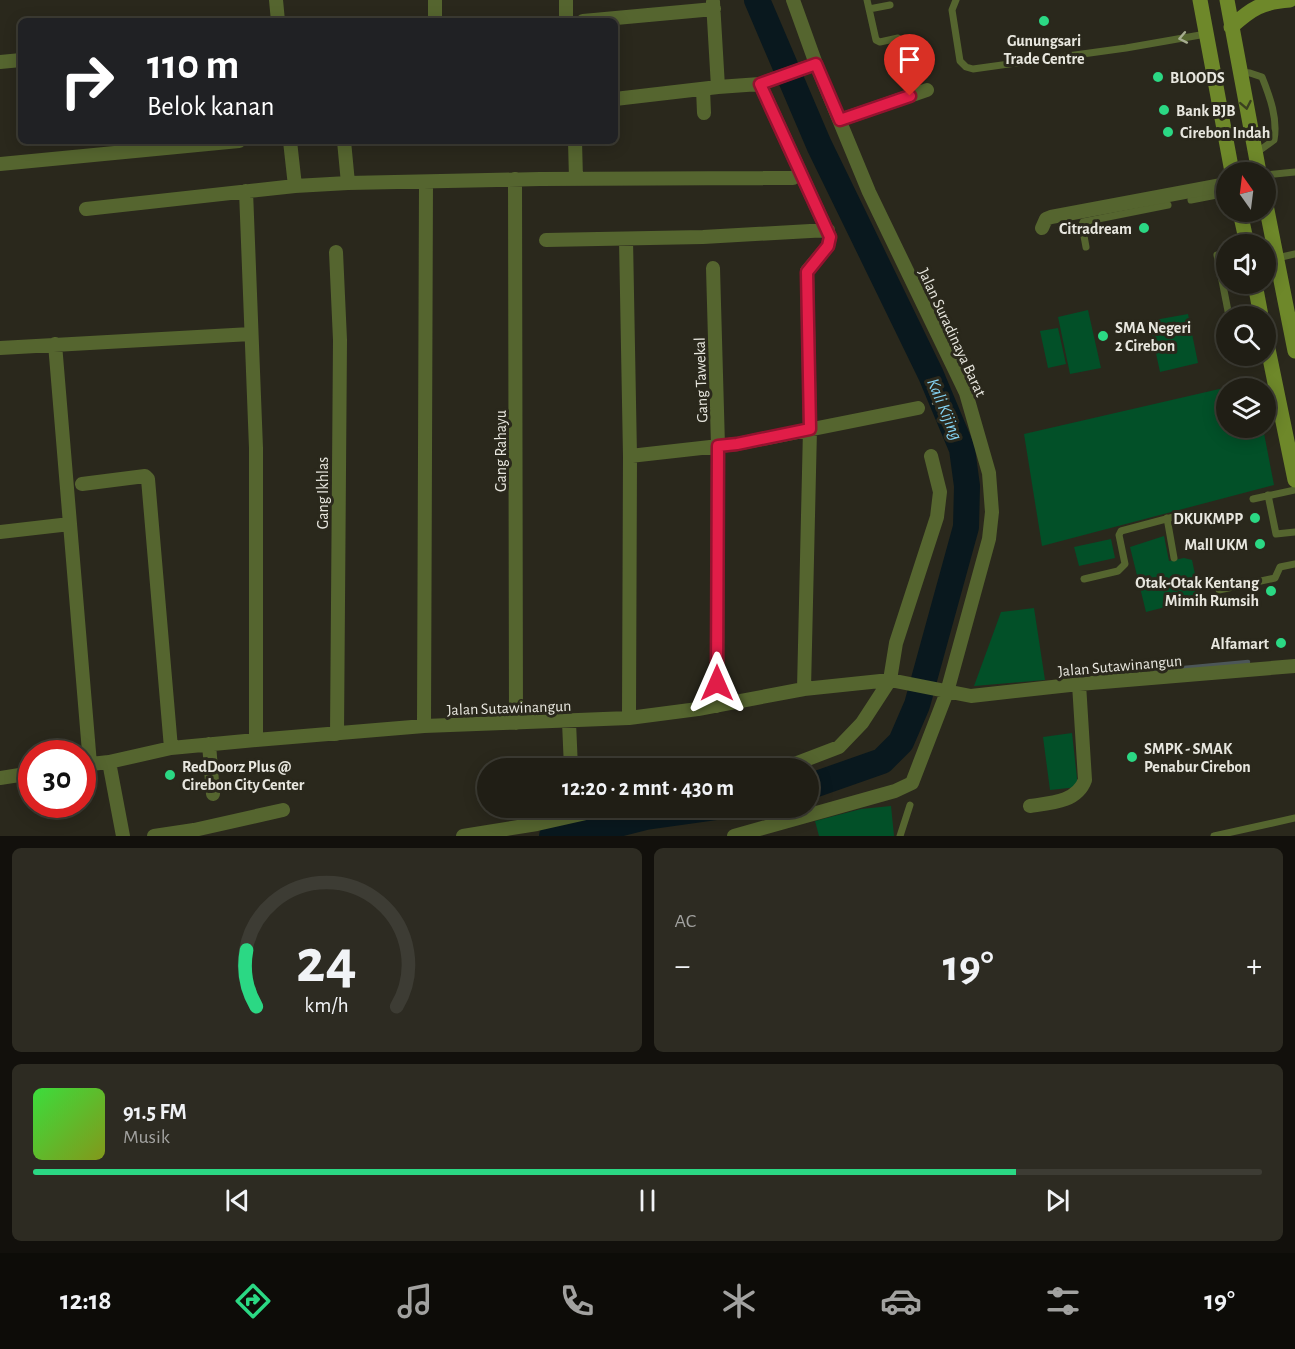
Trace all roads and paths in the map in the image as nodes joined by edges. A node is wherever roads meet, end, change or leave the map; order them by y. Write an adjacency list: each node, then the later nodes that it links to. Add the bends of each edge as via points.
1 (276, 0): 13 (street)
2 (435, 0): 14 (street)
3 (566, 0): 15 (street)
4 (793, 0): 22 (street, Jalan Suradinaya Barat)
5 (867, 0): 12 (lane)
6 (956, 0): 18 (lane, one-way to 6, via 973,69 960,61 952,10)
7 (1200, 0): 18 (main road)
8 (1227, 0): 17 (main road)
9 (1290, 0): 17 (main road, via 1258,6)
10 (713, 5): 16 (street); 25 (street)
11 (890, 5): 12 (lane)
12 (869, 9): 19 (lane, via 876,40)
13 (278, 18)
14 (435, 18)
15 (566, 18)
16 (607, 18)
17 (1231, 27): 23 (main road)
18 (1206, 34): 36 (main road)
19 (898, 38)
20 (18, 60): 21 (street)
21 (0, 62)
22 (815, 65): 24 (street); 30 (street, Jalan Suradinaya Barat)
23 (1239, 72): 35 (main road, one-way to 35); 35 (lane, via 1262,77 1276,128 1274,140)
24 (764, 82): 25 (street); 54 (street, via 798,170)
25 (718, 87): 26 (street)
26 (703, 89): 28 (street); 29 (street)
27 (927, 90): 30 (street)
28 (618, 99)
29 (704, 113)
30 (840, 120): 67 (street, Jalan Suradinaya Barat, via 869,192)
31 (208, 144): 38 (street)
32 (290, 144): 46 (street)
33 (344, 144): 44 (street)
34 (575, 144): 43 (street)
35 (1256, 153): 37 (main road)
36 (1230, 162)
37 (1257, 162)
38 (0, 164)
39 (1295, 172): 40 (lane)
40 (1276, 175)
41 (794, 178): 43 (street)
42 (515, 179): 43 (street); 45 (street); 95 (street, Gang Rahayu)
43 (576, 179)
44 (348, 183): 45 (street); 46 (street)
45 (426, 183): 96 (street)
46 (295, 186): 48 (street)
47 (1216, 186): 53 (street, via 1051,217)
48 (246, 191): 52 (street); 62 (street)
49 (1216, 195): 50 (lane)
50 (1191, 200)
51 (1168, 205): 57 (lane, via 1083,222)
52 (86, 209)
53 (1042, 228)
54 (828, 230): 55 (street); 69 (street, via 828,246 807,272)
55 (626, 239): 56 (street); 71 (street)
56 (546, 240)
57 (1086, 248)
58 (336, 252): 97 (street, Gang Ikhlas, via 340,340)
59 (1295, 254): 60 (lane)
60 (1276, 258): 65 (main road, via 1286,288)
61 (713, 268): 70 (street, Gang Tawekal)
62 (251, 334): 63 (street); 99 (street, via 256,448)
63 (56, 344): 64 (street); 80 (street)
64 (0, 348)
65 (1295, 351)
66 (1272, 366): 73 (main road)
67 (966, 393): 68 (path); 91 (street, Jalan Suradinaya Barat, via 989,473 992,512 989,539)
68 (918, 408): 69 (street)
69 (810, 429): 70 (street); 90 (street)
70 (718, 446): 71 (street); 92 (street, Gang Tawekal)
71 (630, 456): 93 (street)
72 (930, 456): 88 (street, via 940,492 937,517 896,643)
73 (1295, 480)
74 (82, 484): 101 (street, via 145,476 148,479)
75 (1295, 490): 76 (lane)
76 (1268, 495): 77 (lane); 82 (lane, via 1276,534)
77 (1252, 499)
78 (1181, 515): 79 (lane)
79 (1167, 518): 83 (lane); 85 (lane, via 1121,531 1125,564 1122,568)
80 (70, 524): 81 (street); 98 (street)
81 (0, 532)
82 (1295, 532)
83 (1174, 558)
84 (1295, 564): 86 (lane, via 1280,567 1275,578)
85 (1084, 579)
86 (1219, 590)
87 (1295, 666): 89 (street, Jalan Sutawinangun)
88 (892, 681): 90 (street, Jalan Sutawinangun); 91 (street, Jalan Sutawinangun); 103 (street, via 839,747)
89 (1079, 684): 91 (street, Jalan Sutawinangun, via 971,696); 110 (street, via 1083,786 1054,803)
90 (804, 689): 92 (street, Jalan Sutawinangun)
91 (941, 690): 114 (street, Jalan Suradinaya Barat, via 911,789)
92 (717, 706): 93 (street, Jalan Sutawinangun)
93 (629, 718): 94 (street, Jalan Sutawinangun)
94 (569, 722): 95 (street, Jalan Sutawinangun); 102 (street)
95 (516, 723): 96 (street, Jalan Sutawinangun)
96 (424, 726): 97 (street, Jalan Sutawinangun)
97 (337, 734): 99 (street, Jalan Sutawinangun)
98 (84, 740)
99 (256, 740): 100 (street, Jalan Sutawinangun)
100 (209, 744): 101 (street, Jalan Sutawinangun); 108 (street)
101 (171, 748): 104 (street, Jalan Sutawinangun)
102 (571, 758)
103 (810, 758)
104 (109, 762): 105 (street, Jalan Sutawinangun); 115 (street)
105 (96, 763)
106 (18, 775): 107 (street)
107 (0, 778)
108 (213, 794)
109 (910, 804): 120 (lane)
110 (1030, 806)
111 (283, 810): 116 (street)
112 (542, 818): 117 (street)
113 (1295, 818): 121 (lane)
114 (792, 821): 118 (street); 119 (street)
115 (123, 836)
116 (154, 836)
117 (463, 836)
118 (734, 836)
119 (795, 836)
120 (900, 836)
121 (1214, 836)

